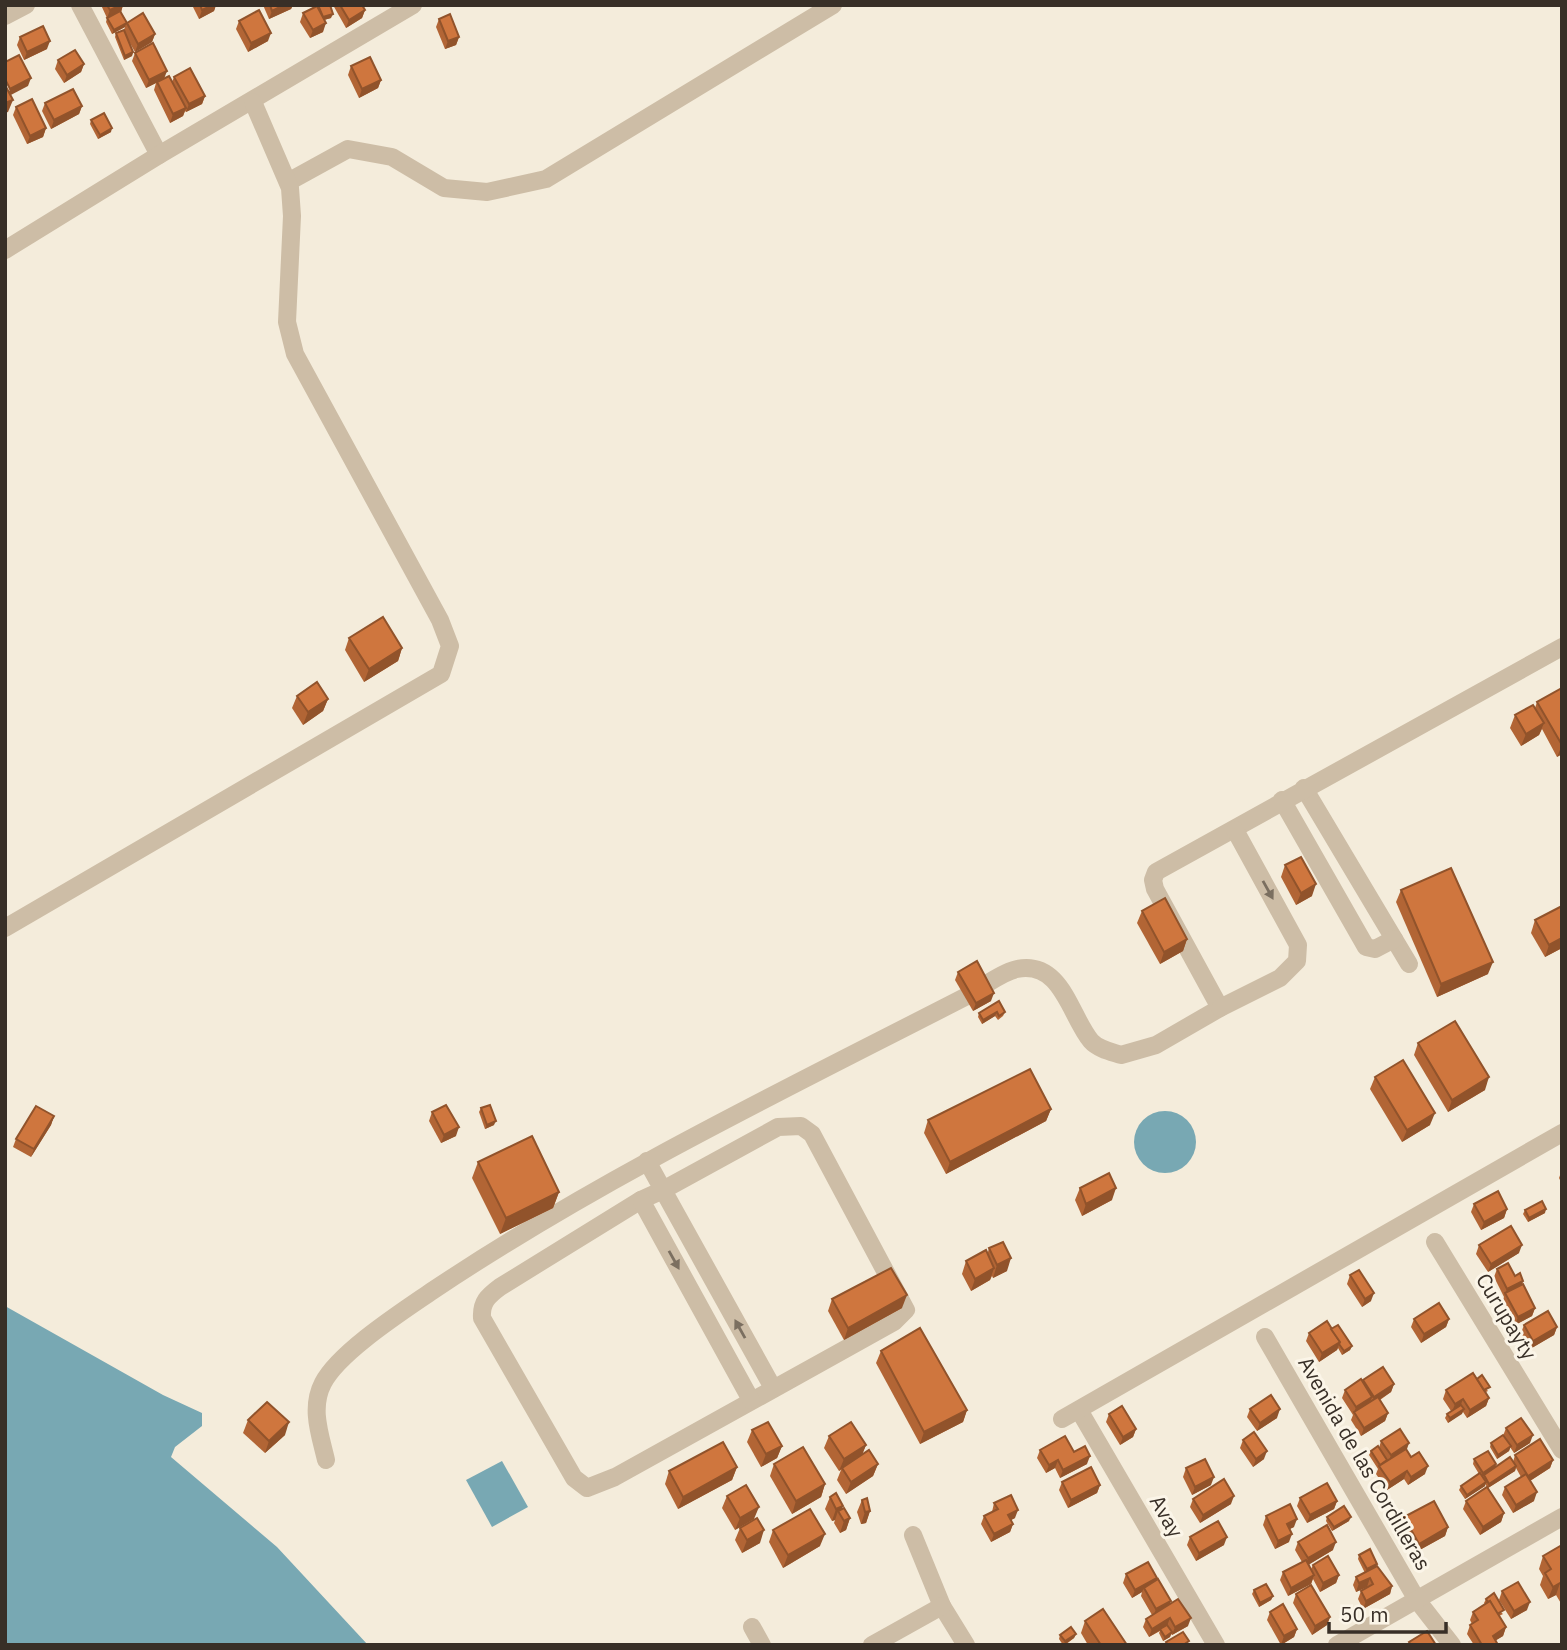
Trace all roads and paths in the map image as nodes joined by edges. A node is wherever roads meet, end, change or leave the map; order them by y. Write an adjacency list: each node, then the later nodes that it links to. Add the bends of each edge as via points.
1 (26, 5): 5 (street)
2 (80, 5): 7 (street)
3 (833, 5): 8 (street, via 546,179 487,192 444,188 392,157 348,149)
4 (401, 8): 6 (street)
5 (5, 16)
6 (253, 102): 7 (street); 8 (street)
7 (159, 155): 9 (street)
8 (288, 183): 14 (street, via 292,216 287,322 295,354 440,620 450,646 441,674)
9 (6, 249)
10 (1562, 647): 11 (street)
11 (1304, 788): 12 (street); 15 (street)
12 (1282, 800): 13 (street); 15 (street, via 1366,947 1375,950)
13 (1236, 830): 19 (street, one-way to 19, via 1298,945 1297,961 1280,978); 19 (street, via 1156,872 1153,880)
14 (5, 928)
15 (1394, 939): 16 (street)
16 (1409, 964)
17 (983, 986): 19 (street, via 1015,969 1036,970 1051,978 1067,997 1092,1042 1121,1055 1156,1045)
18 (965, 997): 21 (street)
19 (1220, 1008)
20 (1562, 1133): 28 (street)
21 (647, 1160): 22 (street); 31 (street, via 504,1243 341,1360 323,1383 316,1412)
22 (663, 1190): 23 (street); 26 (street, one-way to 22); 26 (street, via 778,1127 801,1126 812,1134 906,1310 894,1322)
23 (641, 1200): 27 (street, one-way to 27); 27 (street, via 500,1287 487,1297 482,1318 574,1478 587,1488 615,1477)
24 (1435, 1242): 30 (street, Curupayty)
25 (1265, 1337): 34 (street, Avenida de las Cordilleras)
26 (773, 1388): 27 (street)
27 (751, 1400)
28 (1079, 1409): 29 (street); 40 (street, Avay)
29 (1062, 1419)
30 (1562, 1450)
31 (326, 1460)
32 (1562, 1517): 34 (street)
33 (913, 1535): 35 (street)
34 (1418, 1600): 41 (street); 42 (street, Avenida de las Cordilleras)
35 (942, 1606): 38 (street); 39 (street)
36 (752, 1627): 37 (street)
37 (762, 1645)
38 (872, 1645)
39 (966, 1645)
40 (1216, 1645)
41 (1337, 1645)
42 (1451, 1645)

